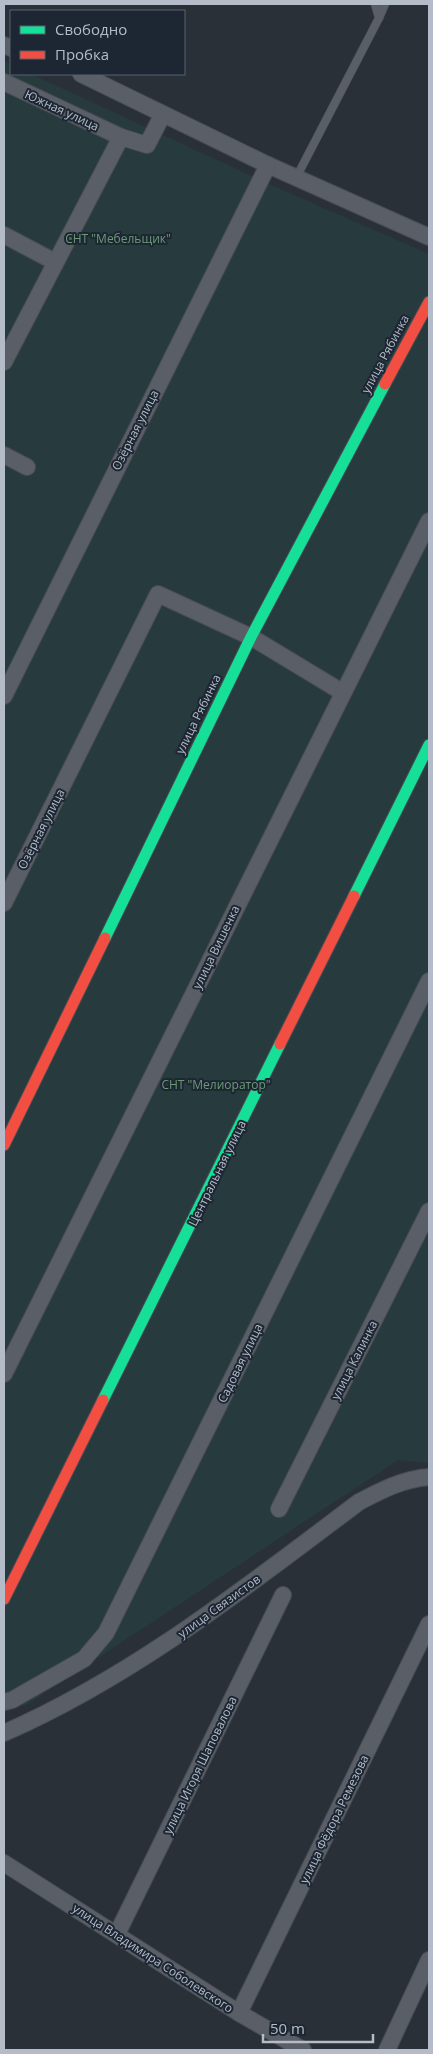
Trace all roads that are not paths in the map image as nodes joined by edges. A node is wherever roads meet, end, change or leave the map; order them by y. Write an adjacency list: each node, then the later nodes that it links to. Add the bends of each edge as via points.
1 (376, 4): 3 (lane)
2 (384, 4): 3 (lane)
3 (379, 18): 9 (lane)
4 (83, 75): 6 (street)
5 (4, 82): 7 (street, Южная улица)
6 (163, 114): 7 (street, Южная улица, via 147,146); 8 (street)
7 (121, 137): 12 (street)
8 (268, 165): 9 (street); 20 (street, Озёрная улица)
9 (296, 178): 11 (street)
10 (4, 235): 12 (street)
11 (429, 238)
12 (55, 262): 14 (street)
13 (429, 302): 18 (street, улица Рябинка)
14 (4, 362)
15 (4, 455): 16 (street)
16 (27, 467)
17 (429, 521): 19 (street, улица Вишенка)
18 (251, 637): 19 (street); 22 (street, Озёрная улица, via 158,594); 24 (street, улица Рябинка)
19 (342, 692): 26 (street, улица Вишенка)
20 (4, 696)
21 (429, 745): 30 (street, Центральная улица)
22 (4, 902)
23 (429, 981): 32 (street, Садовая улица, via 106,1633 84,1659)
24 (4, 1145)
25 (429, 1211): 28 (street, улица Калинка)
26 (4, 1374)
27 (429, 1477): 33 (street, улица Связистов, via 414,1478 387,1487 359,1502 164,1645 84,1693)
28 (279, 1510)
29 (282, 1596): 35 (street, улица Игоря Шаповалова)
30 (4, 1599)
31 (429, 1624): 37 (street, улица Фёдора Ремезова)
32 (4, 1702)
33 (4, 1733)
34 (4, 1863): 35 (street, улица Владимира Соболевского)
35 (117, 1934): 37 (street, улица Владимира Соболевского)
36 (429, 1960): 39 (street)
37 (238, 2013): 38 (street, улица Владимира Соболевского)
38 (303, 2050)
39 (387, 2050)

